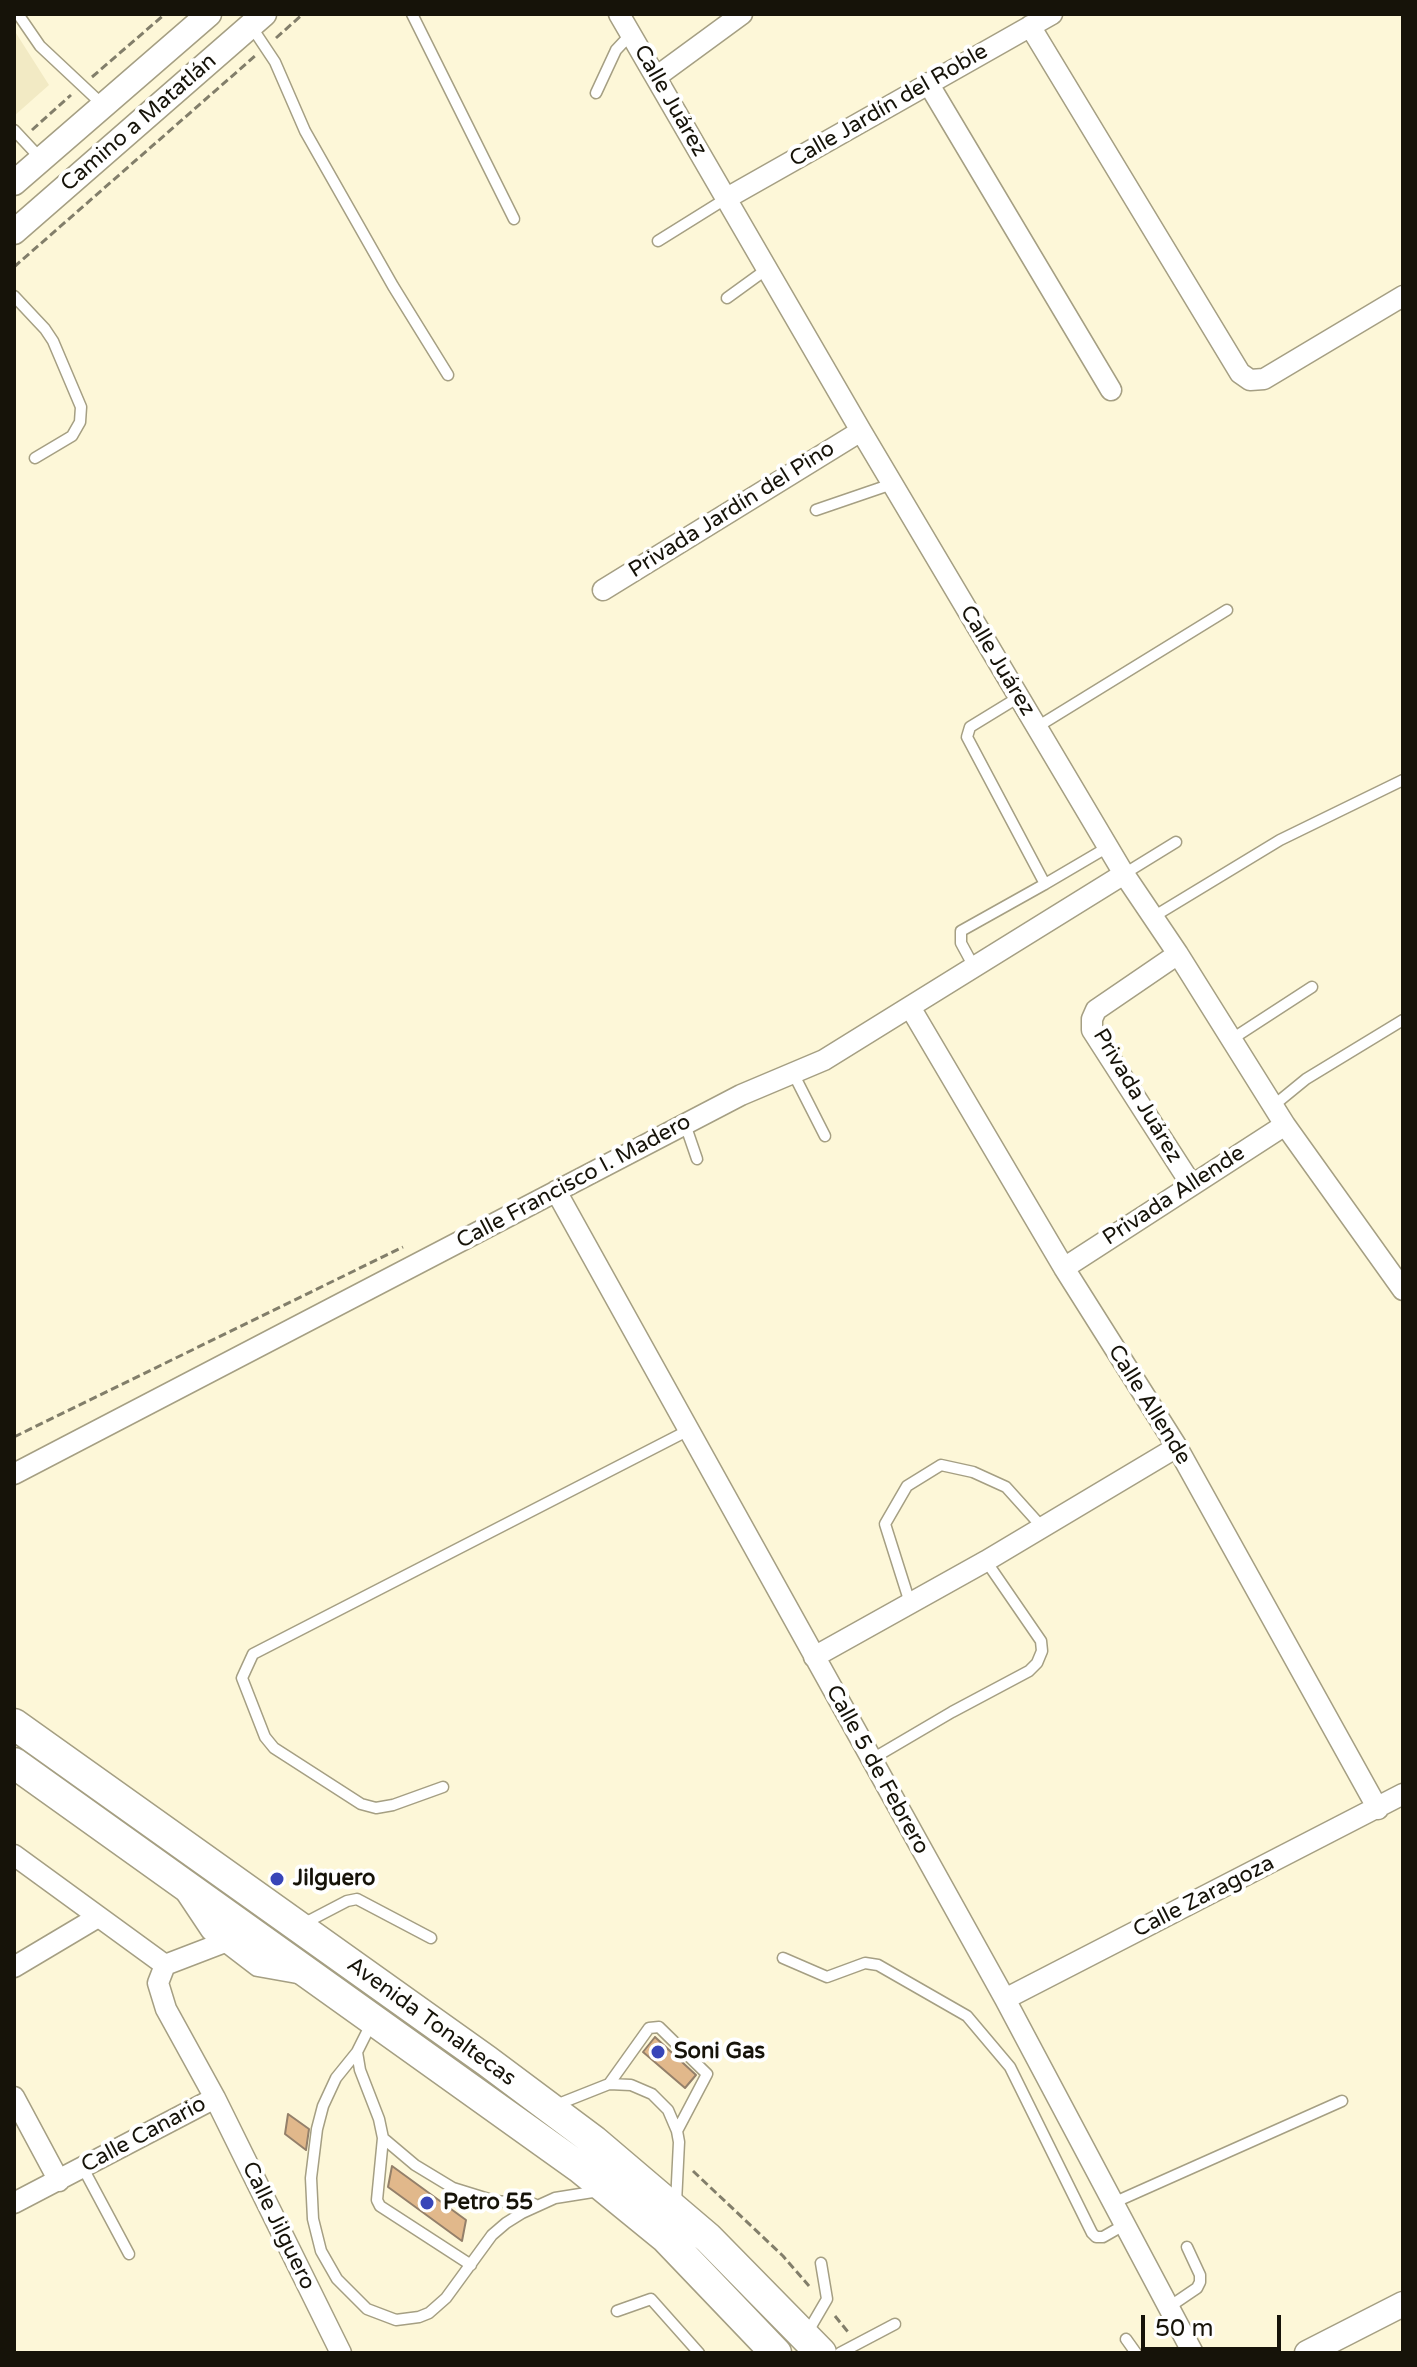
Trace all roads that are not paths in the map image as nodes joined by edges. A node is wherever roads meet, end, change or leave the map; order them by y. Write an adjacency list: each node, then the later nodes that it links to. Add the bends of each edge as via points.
1 (18, 14): 13 (lane, via 40,46)
2 (209, 14): 13 (street, Camino a Matatlán)
3 (412, 14): 18 (lane)
4 (619, 14): 9 (street, Calle Juárez)
5 (742, 14): 10 (street)
6 (1052, 14): 8 (street, Calle Jardín del Roble)
7 (257, 20): 19 (street, Camino a Matatlán); 25 (lane, via 305,131)
8 (1030, 26): 11 (street, Calle Jardín del Roble); 23 (street, via 1240,373 1250,380 1264,379)
9 (631, 34): 10 (street, Calle Juárez); 12 (lane, via 616,50)
10 (656, 77): 17 (street, Calle Juárez)
11 (928, 83): 17 (street, Calle Jardín del Roble); 26 (street)
12 (596, 93)
13 (104, 106): 15 (street, Camino a Matatlán)
14 (14, 130): 15 (lane)
15 (42, 160): 16 (street, Camino a Matatlán)
16 (14, 183)
17 (727, 198): 20 (lane); 21 (street, Calle Juárez)
18 (514, 219)
19 (14, 232)
20 (658, 241)
21 (768, 269): 24 (lane); 27 (street, Calle Juárez)
22 (14, 296): 28 (lane, via 53,341 81,407 72,436)
23 (1403, 296)
24 (727, 298)
25 (448, 375)
26 (1111, 390)
27 (861, 431): 29 (street, Calle Juárez); 31 (street, Privada Jardín del Pino)
28 (35, 458)
29 (892, 484): 30 (lane); 33 (street, Calle Juárez)
30 (816, 510)
31 (603, 590)
32 (1227, 610): 34 (lane)
33 (1019, 697): 34 (street, Calle Juárez); 39 (lane, via 970,727 967,737)
34 (1037, 727): 37 (street, Calle Juárez)
35 (1403, 780): 40 (lane, via 1280,840)
36 (1176, 842): 38 (lane)
37 (1108, 847): 38 (street, Calle Juárez); 39 (lane)
38 (1124, 874): 40 (street, Calle Juárez); 42 (street, Calle Francisco I. Madero)
39 (1045, 884): 42 (lane, via 961,931 961,943)
40 (1153, 917): 41 (street, Calle Juárez)
41 (1178, 954): 46 (street, Calle Juárez); 53 (street, Privada Juárez, via 1096,1010 1092,1030)
42 (974, 967): 44 (street, Calle Francisco I. Madero)
43 (1312, 987): 46 (lane)
44 (910, 1007): 47 (street, Calle Francisco I. Madero); 55 (street, Calle Allende)
45 (1403, 1020): 48 (lane, via 1306,1079)
46 (1232, 1039): 48 (street, Calle Juárez)
47 (793, 1073): 49 (street, Calle Francisco I. Madero); 51 (lane)
48 (1273, 1106): 50 (street, Calle Juárez)
49 (685, 1124): 52 (lane); 54 (street, Calle Francisco I. Madero)
50 (1285, 1125): 53 (street, Privada Allende); 56 (street, Calle Juárez)
51 (825, 1136)
52 (697, 1159)
53 (1191, 1184): 55 (street, Privada Allende)
54 (556, 1191): 57 (street, Calle 5 de Febrero); 59 (street, Calle Francisco I. Madero)
55 (1064, 1268): 58 (street, Calle Allende)
56 (1403, 1290)
57 (689, 1430): 63 (street, Calle 5 de Febrero); 67 (lane, via 253,1654 242,1678 274,1748 361,1804 376,1808)
58 (1177, 1447): 60 (street); 69 (street, Calle Allende)
59 (14, 1474)
60 (1042, 1527): 61 (street); 62 (lane, via 1006,1487 941,1465 907,1486 885,1524)
61 (986, 1561): 62 (street); 65 (lane, via 1041,1641 1037,1663)
62 (910, 1603): 63 (street)
63 (814, 1657): 65 (street, Calle 5 de Febrero)
64 (14, 1724): 73 (main road, Avenida Tonaltecas)
65 (872, 1759): 80 (street, Calle 5 de Febrero)
66 (14, 1763): 71 (main road, Avenida Tonaltecas)
67 (443, 1787)
68 (1403, 1794): 69 (street, Calle Zaragoza)
69 (1378, 1809): 80 (street, Calle Zaragoza)
70 (14, 1855): 72 (street)
71 (178, 1881): 75 (street); 79 (main road, Avenida Tonaltecas)
72 (98, 1917): 77 (street); 78 (street)
73 (298, 1927): 74 (lane, via 357,1899); 87 (main road, Avenida Tonaltecas)
74 (431, 1938)
75 (225, 1942): 77 (street); 79 (street, via 258,1966)
76 (783, 1958): 97 (lane, via 827,1977 865,1963 878,1965 967,2016 1010,2067 1092,2233 1103,2237)
77 (165, 1965): 85 (street, Calle Canario, via 158,1983 166,2009)
78 (14, 1967)
79 (309, 1975): 81 (main road, Avenida Tonaltecas)
80 (1005, 1999): 94 (street, Calle 5 de Febrero)
81 (374, 2020): 82 (lane); 92 (main road, Avenida Tonaltecas)
82 (357, 2052): 89 (lane); 101 (lane, via 323,2106 312,2153 313,2219 329,2266 367,2309 408,2320 439,2306)
83 (609, 2084): 87 (lane); 88 (lane, via 631,2085 652,2094 668,2110); 88 (lane, via 649,2028 659,2027 707,2074)
84 (14, 2097): 91 (street)
85 (215, 2098): 90 (street, Calle Canario); 108 (street, Calle Jilguero)
86 (1342, 2101): 94 (lane)
87 (549, 2107): 96 (main road, Avenida Tonaltecas)
88 (677, 2131): 96 (lane)
89 (383, 2138): 95 (lane, via 453,2188 495,2201); 101 (lane, via 380,2206)
90 (83, 2168): 91 (street, Calle Canario); 99 (lane)
91 (59, 2181): 93 (street, Calle Canario)
92 (609, 2191): 95 (lane, via 573,2193); 110 (main road, Avenida Tonaltecas, via 666,2238)
93 (14, 2203)
94 (1113, 2203): 97 (street, Calle 5 de Febrero)
95 (538, 2204): 101 (lane, via 492,2235)
96 (675, 2209): 107 (main road, Avenida Tonaltecas)
97 (1124, 2225): 103 (street, Calle 5 de Febrero)
98 (1187, 2247): 103 (lane, via 1200,2282)
99 (129, 2254)
100 (821, 2263): 107 (lane, via 827,2295)
101 (471, 2265)
102 (1403, 2304): 114 (street)
103 (1169, 2307): 113 (street, Calle 5 de Febrero)
104 (617, 2311): 109 (lane, via 651,2299)
105 (895, 2324): 111 (lane)
106 (1126, 2339): 112 (lane)
107 (813, 2344)
108 (341, 2353)
109 (699, 2353)
110 (776, 2353)
111 (840, 2353)
112 (1136, 2353)
113 (1193, 2353)
114 (1307, 2353)

